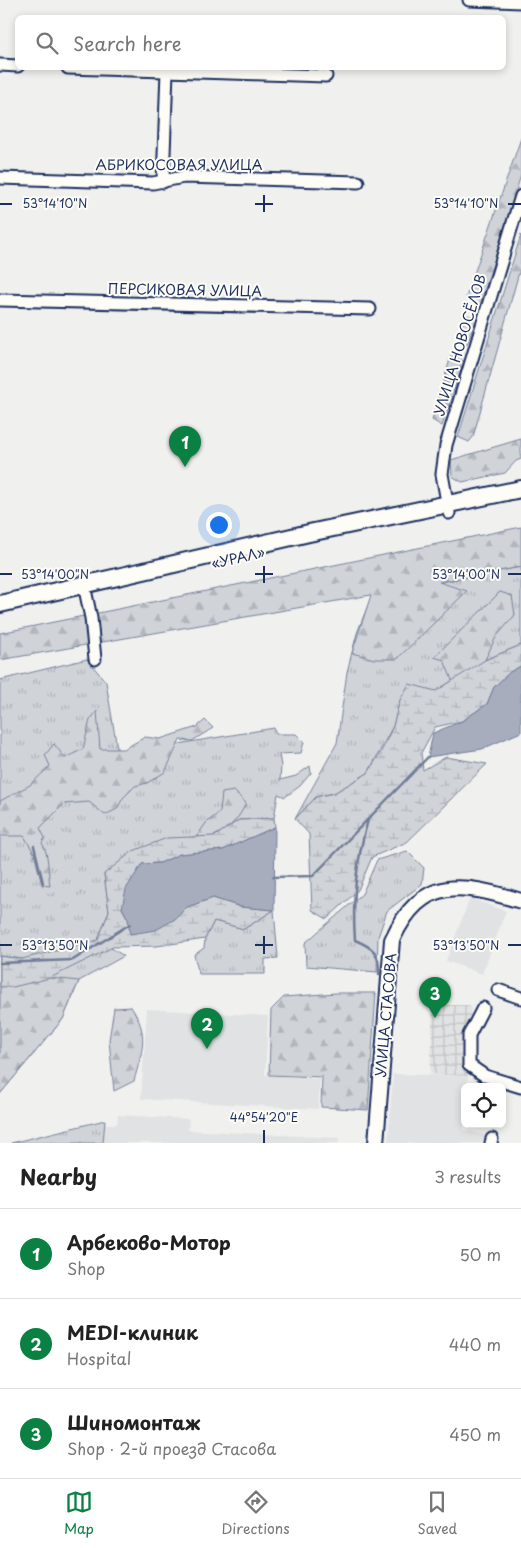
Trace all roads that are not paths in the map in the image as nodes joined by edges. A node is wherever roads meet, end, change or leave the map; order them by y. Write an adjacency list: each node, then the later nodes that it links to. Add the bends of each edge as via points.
1 (469, 0): 2 (street)
2 (521, 2)
3 (0, 65): 4 (street)
4 (15, 66)
5 (134, 70): 6 (street)
6 (167, 71): 7 (street); 9 (street)
7 (326, 76)
8 (0, 178): 9 (street, АБРИКОСОВАЯ УЛИЦА)
9 (163, 182): 10 (street, АБРИКОСОВАЯ УЛИЦА, via 184,177)
10 (358, 182)
11 (521, 196): 17 (street, УЛИЦА НОВОСЁЛОВ, via 448,437 442,467)
12 (0, 300): 13 (street, ПЕРСИКОВАЯ УЛИЦА)
13 (370, 309)
14 (521, 489): 16 (highway)
15 (521, 498): 16 (highway)
16 (476, 503): 17 (highway, «УРАЛ»)
17 (448, 509): 18 (highway, «УРАЛ»); 19 (highway, «УРАЛ», via 309,533)
18 (86, 594): 20 (highway, «УРАЛ»); 21 (street, via 92,618)
19 (0, 604)
20 (0, 613)
21 (95, 659)
22 (521, 901): 27 (main road, УЛИЦА СТАСОВА, via 479,888 448,888 422,898 402,918 392,940)
23 (498, 990): 24 (street)
24 (521, 998)
25 (483, 1008): 26 (street, via 469,1035 469,1065 484,1076)
26 (521, 1088)
27 (376, 1143)

